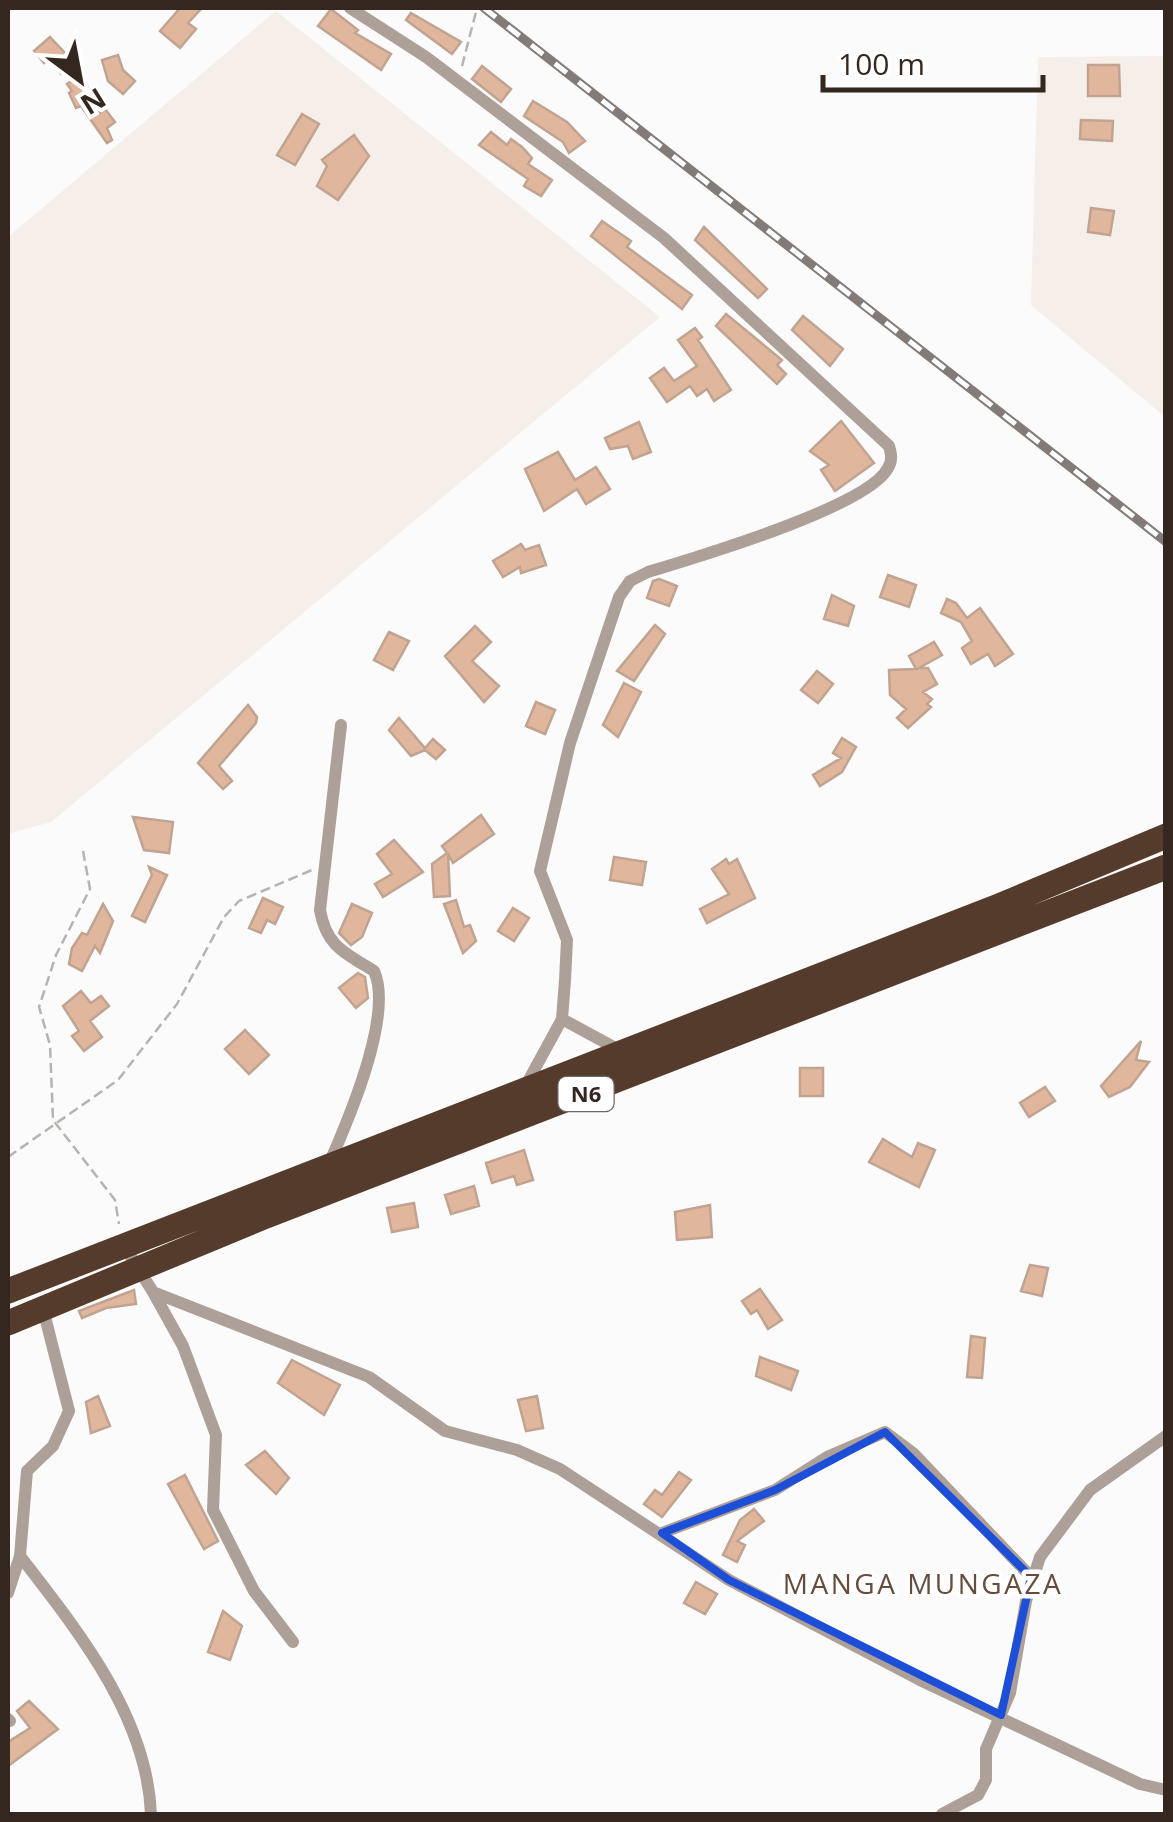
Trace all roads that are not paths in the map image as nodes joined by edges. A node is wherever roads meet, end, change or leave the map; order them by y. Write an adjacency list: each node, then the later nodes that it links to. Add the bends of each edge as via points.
1 (350, 8): 5 (street, via 664,238 796,355 889,446 892,458 888,471 858,492 791,525 630,581 570,743 540,871 568,940)
2 (342, 725): 8 (street, via 323,866 324,932 333,948 374,971 382,999 352,1114)
3 (1166, 836): 6 (highway, N6)
4 (1166, 867): 10 (highway, N6)
5 (562, 1018): 6 (street); 7 (street)
6 (622, 1052): 7 (highway, N6)
7 (522, 1092): 8 (highway, N6)
8 (328, 1166): 9 (highway, N6)
9 (123, 1244): 10 (street); 11 (highway, N6)
10 (139, 1268): 12 (street); 13 (highway, N6)
11 (8, 1291)
12 (153, 1292): 16 (street, via 369,1377 430,1424 560,1469); 20 (street, via 183,1346 216,1435 213,1510 254,1591)
13 (43, 1309): 14 (highway, N6); 17 (street, via 68,1411 53,1446 27,1471)
14 (8, 1323)
15 (1166, 1436): 18 (street, via 1072,1509)
16 (662, 1533): 18 (street, via 775,1490 885,1432); 21 (street, via 729,1580)
17 (20, 1556): 19 (street); 23 (street, via 105,1674 138,1748)
18 (1031, 1577): 21 (street)
19 (8, 1593)
20 (293, 1642)
21 (1001, 1715): 22 (street, via 1140,1784); 24 (street, via 986,1749 986,1780 967,1803)
22 (1166, 1790)
23 (151, 1814)
24 (942, 1814)

